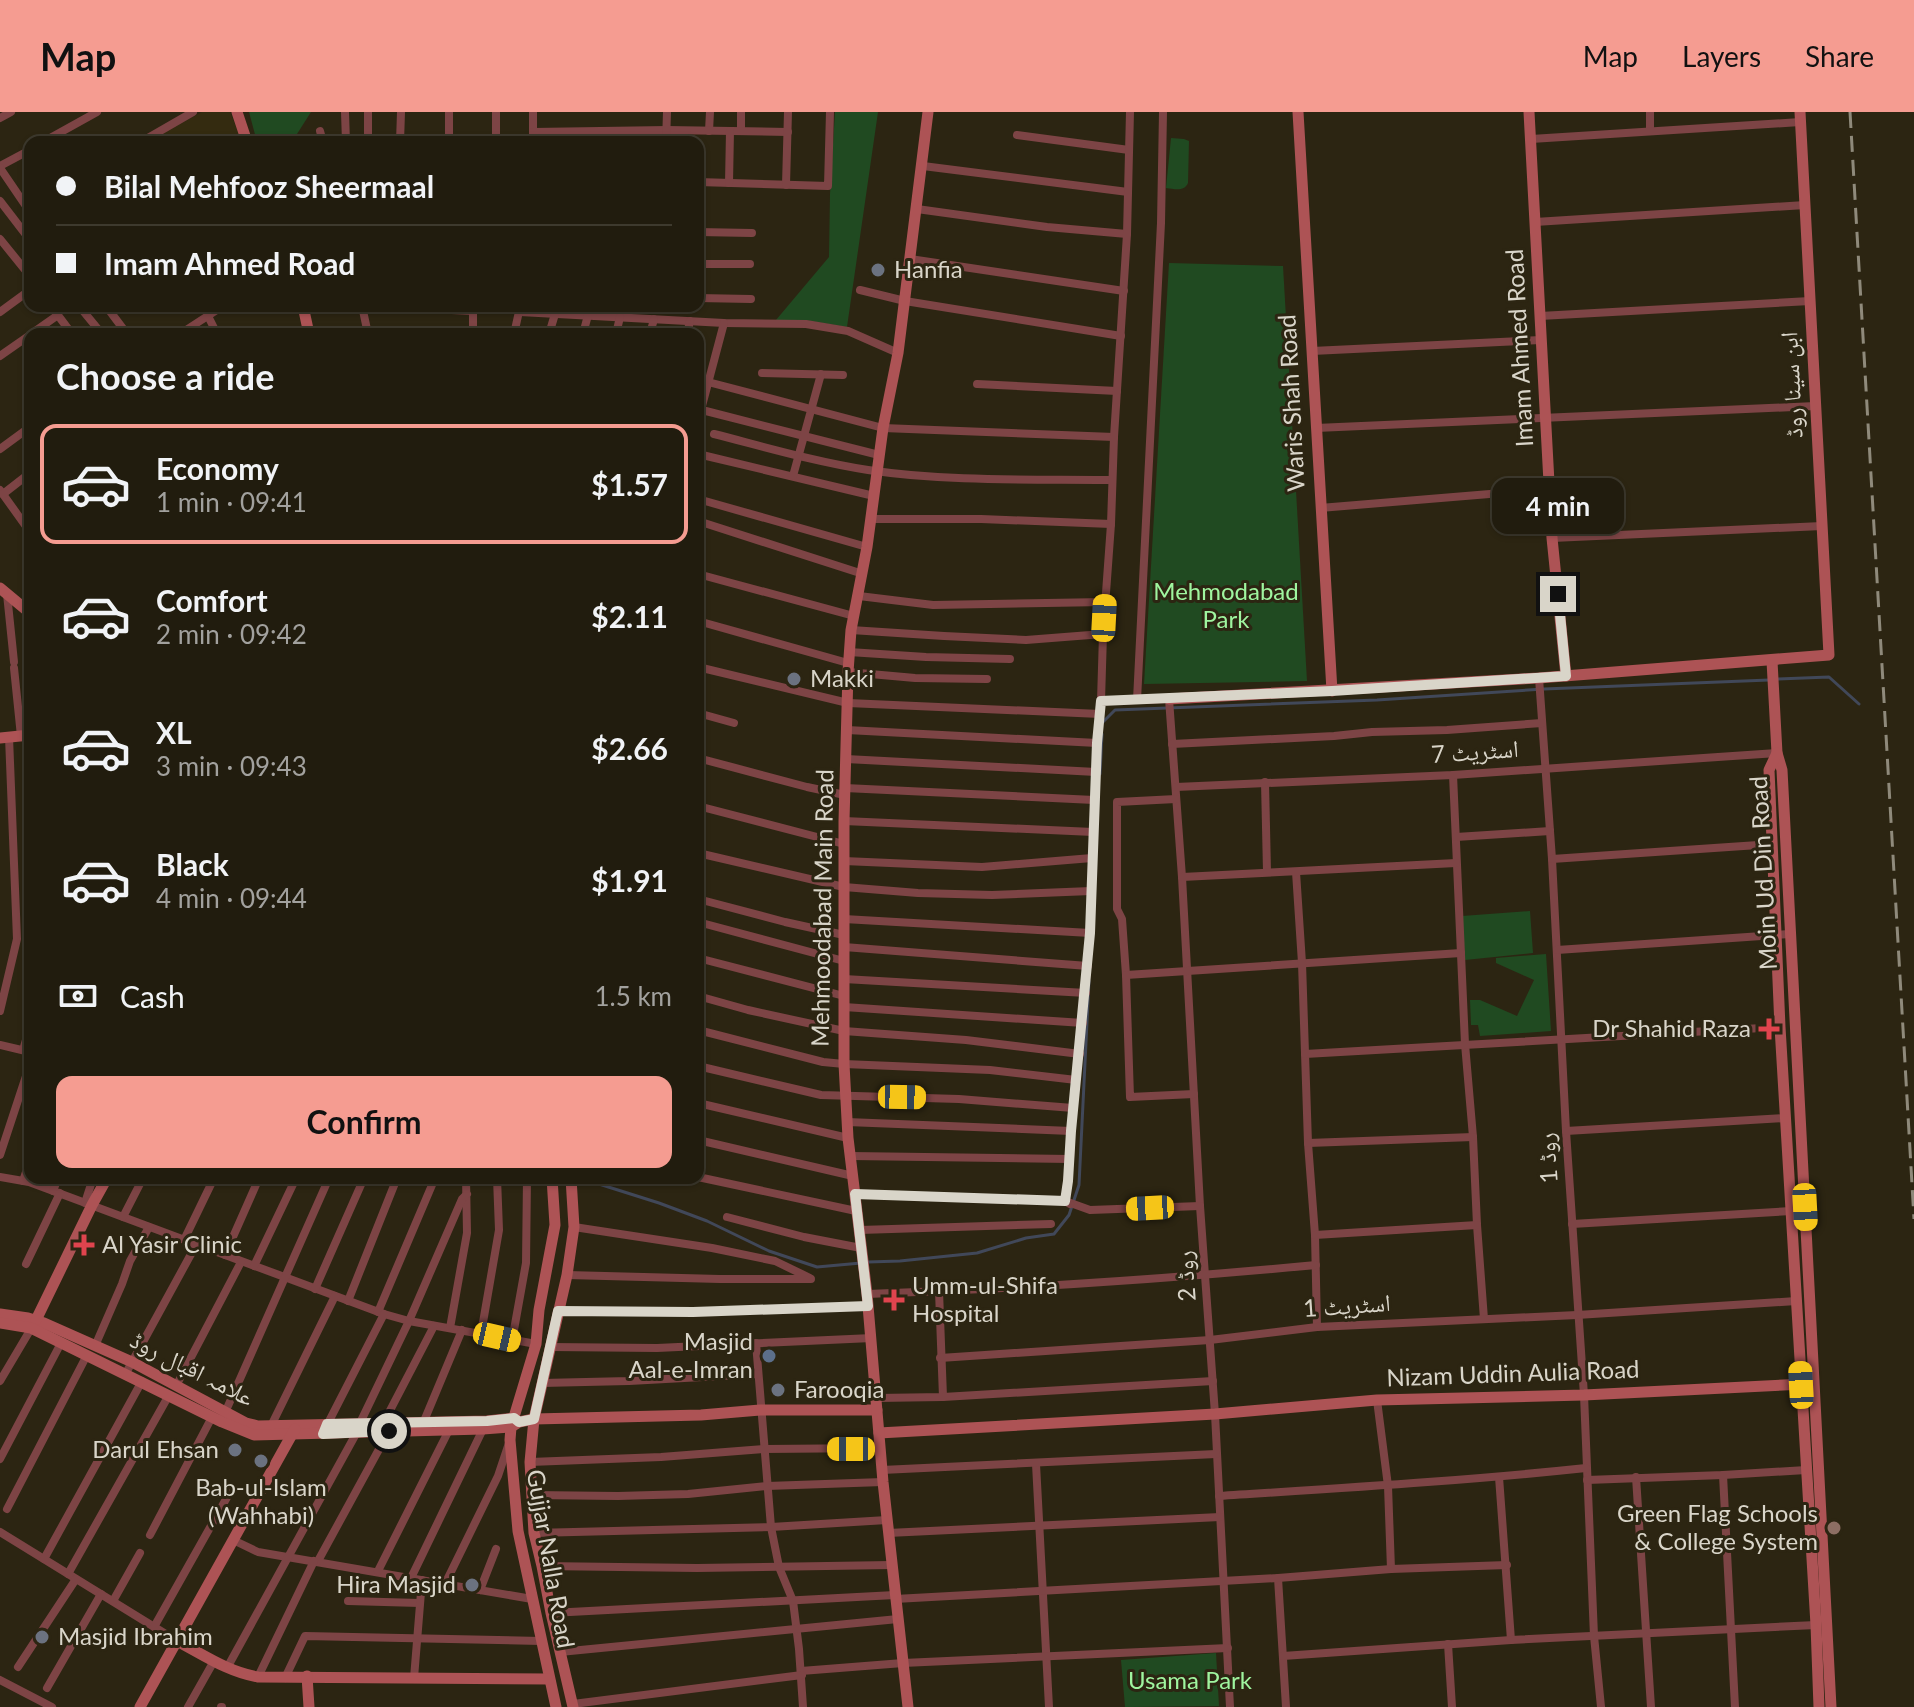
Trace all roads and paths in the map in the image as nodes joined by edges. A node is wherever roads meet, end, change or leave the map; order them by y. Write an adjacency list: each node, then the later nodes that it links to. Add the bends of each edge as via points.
1 (11, 112): 23 (street)
2 (97, 112): 33 (street)
3 (193, 112): 34 (street)
4 (237, 112): 35 (street)
5 (345, 112): 37 (street)
6 (368, 112): 38 (street)
7 (401, 112): 39 (street)
8 (449, 112): 40 (street)
9 (496, 112): 41 (street)
10 (533, 112): 30 (street)
11 (667, 112): 24 (street)
12 (710, 112): 27 (street)
13 (741, 112): 29 (street)
14 (788, 112): 31 (street)
15 (830, 112): 51 (street, via 828,186)
16 (928, 112): 47 (street, Mehmoodabad Main Road)
17 (1130, 112): 45 (street)
18 (1163, 112): 157 (street)
19 (1298, 112): 99 (street, Waris Shah Road)
20 (1529, 112): 44 (street, Imam Ahmed Road)
21 (1650, 112): 25 (street)
22 (1800, 117): 25 (street); 55 (street, ابن سینا روڈ)
23 (0, 118)
24 (667, 130): 27 (street); 30 (street); 43 (street)
25 (1650, 130): 44 (street)
26 (320, 131): 36 (street)
27 (709, 131): 28 (street)
28 (730, 131): 29 (street); 50 (street)
29 (741, 131): 31 (street)
30 (533, 132): 42 (street)
31 (788, 132): 51 (street)
32 (1017, 135): 45 (street)
33 (54, 136)
34 (151, 136)
35 (245, 136)
36 (321, 136)
37 (346, 136)
38 (368, 136)
39 (400, 136)
40 (449, 136)
41 (496, 136)
42 (533, 136)
43 (666, 136)
44 (1531, 139): 57 (street, Imam Ahmed Road)
45 (1129, 150): 52 (street)
46 (24, 153): 48 (street)
47 (923, 166): 52 (street); 56 (street, Mehmoodabad Main Road)
48 (0, 167): 53 (street)
49 (704, 182): 50 (street)
50 (729, 183): 51 (street)
51 (786, 185)
52 (1128, 192): 61 (street)
53 (24, 198)
54 (0, 201): 58 (street)
55 (1805, 205): 57 (street); 73 (street, ابن سینا روڈ)
56 (917, 209): 61 (street); 63 (street, Mehmoodabad Main Road)
57 (1535, 222): 82 (street, Imam Ahmed Road)
58 (24, 232)
59 (704, 232): 60 (street)
60 (752, 233)
61 (1127, 234): 68 (street)
62 (1, 243): 66 (street)
63 (910, 259): 68 (street); 72 (street, Mehmoodabad Main Road)
64 (704, 264): 65 (street)
65 (750, 264)
66 (24, 269)
67 (860, 290): 72 (street)
68 (1124, 291): 96 (street)
69 (24, 294): 74 (street)
70 (704, 298): 71 (street)
71 (751, 299)
72 (905, 301): 96 (street); 100 (street, Mehmoodabad Main Road)
73 (1810, 301): 82 (street); 109 (street, ابن سینا روڈ)
74 (0, 312)
75 (56, 312): 79 (street)
76 (84, 312): 89 (street)
77 (214, 312): 81 (street)
78 (560, 312): 80 (street)
79 (58, 315): 87 (street); 88 (street)
80 (588, 315): 83 (street); 92 (street)
81 (208, 316): 90 (street); 91 (street)
82 (1540, 316): 98 (street, Imam Ahmed Road)
83 (620, 317): 84 (street); 93 (street)
84 (654, 319): 85 (street); 94 (street)
85 (690, 321): 86 (street); 95 (street)
86 (724, 323): 100 (street, via 806,324 848,331); 105 (street)
87 (39, 328)
88 (68, 328)
89 (97, 328)
90 (189, 328)
91 (214, 328)
92 (585, 328)
93 (617, 328)
94 (652, 328)
95 (688, 328)
96 (1121, 336): 107 (street)
97 (24, 338): 101 (street)
98 (1541, 340): 99 (street); 112 (street, Imam Ahmed Road)
99 (1312, 351): 114 (street, Waris Shah Road)
100 (898, 353): 113 (street, Mehmoodabad Main Road)
101 (0, 356)
102 (762, 373): 103 (street)
103 (821, 374): 104 (street); 110 (street)
104 (843, 375)
105 (708, 382): 108 (street); 110 (street)
106 (977, 384): 107 (street)
107 (1117, 391): 118 (street)
108 (704, 396)
109 (1815, 406): 112 (street); 136 (street, ابن سینا روڈ)
110 (811, 409): 113 (street); 117 (street)
111 (704, 410): 117 (street)
112 (1546, 419): 114 (street); 127 (street, Imam Ahmed Road)
113 (883, 428): 118 (street); 121 (street, Mehmoodabad Main Road)
114 (1316, 428): 131 (street, Waris Shah Road)
115 (24, 431): 119 (street)
116 (714, 434): 122 (street)
117 (804, 435): 121 (street); 122 (street)
118 (1114, 437): 126 (street)
119 (0, 449)
120 (704, 455): 124 (street)
121 (879, 455): 123 (street, Mehmoodabad Main Road)
122 (799, 456): 123 (street); 124 (street)
123 (877, 471): 126 (street); 129 (street, Mehmoodabad Main Road)
124 (793, 476): 129 (street)
125 (24, 477): 128 (street)
126 (1112, 480): 135 (street)
127 (1549, 489): 131 (street); 137 (street, Imam Ahmed Road)
128 (1, 492): 133 (street)
129 (874, 496): 132 (street, Mehmoodabad Main Road)
130 (704, 501): 138 (street)
131 (1320, 508): 156 (street, Waris Shah Road)
132 (871, 519): 135 (street); 138 (street, Mehmoodabad Main Road)
133 (24, 521)
134 (704, 523): 139 (street)
135 (1111, 524): 143 (street)
136 (1822, 526): 137 (street); 150 (street, ابن سینا روڈ, via 1829,655)
137 (1552, 538): 153 (street, Imam Ahmed Road)
138 (867, 547): 139 (street, Mehmoodabad Main Road)
139 (863, 574): 142 (street, Mehmoodabad Main Road)
140 (704, 576): 145 (street)
141 (4, 590): 144 (street); 166 (street, via 14,665)
142 (859, 596): 143 (street, via 933,605); 145 (street, Mehmoodabad Main Road)
143 (1105, 602): 148 (street)
144 (24, 608)
145 (854, 616): 147 (street, Mehmoodabad Main Road)
146 (704, 623): 151 (street)
147 (851, 630): 148 (street, via 1026,640); 151 (street, Mehmoodabad Main Road)
148 (1103, 634): 158 (street)
149 (1010, 659): 151 (street)
150 (1772, 661): 153 (street); 169 (street)
151 (848, 662): 154 (street, via 915,678); 159 (street, Mehmoodabad Main Road)
152 (704, 668): 159 (street)
153 (1566, 676): 155 (street)
154 (987, 679)
155 (1540, 683): 156 (street); 164 (street, روڈ 1)
156 (1332, 691): 160 (street)
157 (1137, 700): 158 (street); 160 (street)
158 (1101, 701): 161 (street)
159 (848, 703): 161 (street); 165 (street, Mehmoodabad Main Road)
160 (1169, 703): 167 (street, روڈ 2)
161 (1100, 714): 168 (street)
162 (704, 715): 163 (street)
163 (734, 723)
164 (1542, 723): 167 (street); 172 (street, روڈ 1)
165 (847, 730): 168 (street); 170 (street, Mehmoodabad Main Road)
166 (15, 736): 216 (street, via 17,939)
167 (1172, 742): 176 (street, روڈ 2)
168 (1097, 743): 173 (street)
169 (1777, 753): 172 (street, اسٹریٹ 7); 186 (street, Moin Ud Din Road, via 1769,770); 201 (street, Moin Ud Din Road)
170 (846, 759): 173 (street); 177 (street, Mehmoodabad Main Road)
171 (704, 760): 177 (street, via 807,787)
172 (1545, 768): 174 (street, اسٹریٹ 7); 182 (street, روڈ 1)
173 (1096, 772): 179 (street)
174 (1453, 775): 175 (street, اسٹریٹ 7); 184 (street)
175 (1265, 782): 176 (street, اسٹریٹ 7); 192 (street)
176 (1176, 787): 178 (street, روڈ 2)
177 (845, 791): 179 (street); 181 (street, Mehmoodabad Main Road)
178 (1176, 799): 194 (street, روڈ 2); 211 (street, via 1117,802 1117,909)
179 (1094, 800): 183 (street)
180 (704, 808): 185 (street)
181 (844, 821): 183 (street); 185 (street, Mehmoodabad Main Road)
182 (1550, 831): 184 (street); 189 (street, روڈ 1)
183 (1093, 832): 188 (street)
184 (1456, 837): 191 (street)
185 (844, 844): 190 (street, Mehmoodabad Main Road)
186 (1773, 844): 189 (street); 202 (street, Moin Ud Din Road)
187 (704, 854): 195 (street)
188 (1092, 858): 190 (street, via 982,867); 196 (street)
189 (1552, 859): 204 (street, روڈ 1)
190 (844, 861): 195 (street, Mehmoodabad Main Road)
191 (1456, 863): 193 (street); 205 (street)
192 (1267, 872): 193 (street); 194 (street)
193 (1296, 872): 208 (street)
194 (1182, 877): 210 (street, روڈ 2)
195 (844, 887): 196 (street, via 992,895); 198 (street, Mehmoodabad Main Road)
196 (1091, 891): 200 (street)
197 (704, 901): 203 (street)
198 (844, 919): 200 (street); 203 (street, Mehmoodabad Main Road)
199 (704, 924): 207 (street)
200 (1090, 933): 209 (street)
201 (1790, 934): 202 (street); 230 (street, Moin Ud Din Road)
202 (1775, 935): 204 (street); 218 (street, Moin Ud Din Road)
203 (844, 941): 207 (street, Mehmoodabad Main Road); 209 (street)
204 (1557, 950): 221 (street, روڈ 1)
205 (1461, 953): 208 (street); 222 (street)
206 (704, 960): 215 (street)
207 (844, 961): 212 (street, Mehmoodabad Main Road)
208 (1302, 963): 210 (street); 226 (street)
209 (1088, 966): 213 (street)
210 (1187, 972): 211 (street); 234 (street, روڈ 2)
211 (1126, 975): 234 (street, via 1130,1097)
212 (844, 979): 213 (street); 215 (street, Mehmoodabad Main Road)
213 (1086, 993): 217 (street)
214 (704, 998): 219 (street)
215 (844, 1001): 217 (street); 219 (street, Mehmoodabad Main Road)
216 (0, 1011)
217 (1083, 1023): 225 (street)
218 (1780, 1027): 221 (street); 231 (street, Moin Ud Din Road)
219 (844, 1031): 225 (street); 228 (street, Mehmoodabad Main Road)
220 (704, 1032): 228 (street)
221 (1563, 1040): 222 (street); 241 (street, روڈ 1)
222 (1465, 1044): 226 (street); 242 (street)
223 (2, 1046): 224 (street); 227 (street)
224 (24, 1050)
225 (1080, 1054): 232 (street)
226 (1305, 1054): 245 (street)
227 (0, 1056)
228 (844, 1064): 232 (street, via 990,1070); 235 (street, Mehmoodabad Main Road)
229 (704, 1067): 235 (street)
230 (1798, 1074): 231 (street); 277 (street, Moin Ud Din Road)
231 (1784, 1075): 238 (street, Moin Ud Din Road)
232 (1076, 1080): 237 (street)
233 (24, 1082): 246 (street)
234 (1194, 1094): 276 (street, روڈ 2)
235 (845, 1096): 237 (street); 239 (street, Mehmoodabad Main Road)
236 (704, 1104): 243 (street)
237 (1073, 1108): 240 (street)
238 (1786, 1118): 241 (street); 279 (street, Moin Ud Din Road)
239 (847, 1122): 240 (street); 243 (street, Mehmoodabad Main Road)
240 (1071, 1131): 248 (street)
241 (1566, 1131): 283 (street, روڈ 1)
242 (1473, 1137): 245 (street); 284 (street)
243 (848, 1138): 247 (street, Mehmoodabad Main Road)
244 (704, 1141): 249 (street)
245 (1308, 1143): 288 (street)
246 (0, 1155)
247 (851, 1156): 248 (street); 249 (street, Mehmoodabad Main Road)
248 (1070, 1159): 274 (street)
249 (853, 1176): 273 (street, Mehmoodabad Main Road)
250 (0, 1177): 253 (street)
251 (24, 1178): 253 (street)
252 (704, 1178): 278 (street)
253 (23, 1181)
254 (32, 1184): 271 (street)
255 (57, 1184): 271 (street)
256 (92, 1184): 275 (street)
257 (103, 1184): 275 (street)
258 (140, 1184): 280 (street)
259 (211, 1184): 289 (street)
260 (256, 1184): 292 (street)
261 (293, 1184): 296 (street)
262 (326, 1184): 299 (street)
263 (361, 1184): 300 (street)
264 (395, 1184): 304 (street)
265 (432, 1184): 307 (street)
266 (466, 1184): 272 (street)
267 (497, 1184): 318 (street, via 499,1230)
268 (527, 1184): 321 (street, via 526,1263)
269 (552, 1184): 324 (street, via 555,1225)
270 (571, 1184): 286 (street)
271 (56, 1192): 275 (street); 294 (street)
272 (467, 1194): 311 (street); 316 (street, via 467,1233)
273 (855, 1194): 274 (street); 278 (street, Mehmoodabad Main Road)
274 (1068, 1202): 276 (street, via 1095,1211)
275 (89, 1204): 280 (street); 313 (street)
276 (1200, 1206): 298 (street, روڈ 2)
277 (1805, 1207): 279 (street); 334 (street, Moin Ud Din Road)
278 (856, 1211): 287 (street, Mehmoodabad Main Road)
279 (1791, 1211): 283 (street); 305 (street, Moin Ud Din Road)
280 (123, 1217): 285 (street)
281 (727, 1217): 291 (street)
282 (1051, 1224): 287 (street)
283 (1572, 1224): 309 (street, روڈ 1)
284 (1477, 1225): 288 (street); 310 (street)
285 (149, 1227): 289 (street); 326 (street)
286 (574, 1227): 297 (street); 297 (street, via 775,1261 811,1279)
287 (860, 1230): 291 (street, Mehmoodabad Main Road)
288 (1315, 1235): 295 (street)
289 (184, 1240): 290 (street)
290 (196, 1245): 292 (street); 328 (street)
291 (862, 1250): 302 (street, Mehmoodabad Main Road)
292 (225, 1255): 293 (street)
293 (241, 1262): 296 (street); 335 (street)
294 (26, 1264)
295 (1316, 1265): 298 (street); 315 (street)
296 (254, 1266): 299 (street)
297 (567, 1275): 306 (street)
298 (1206, 1275): 301 (street); 320 (street, روڈ 2)
299 (286, 1278): 300 (street); 342 (street)
300 (315, 1289): 303 (street)
301 (939, 1291): 302 (street); 327 (street)
302 (867, 1295): 306 (street, via 693,1312); 319 (street, Mehmoodabad Main Road)
303 (335, 1296): 304 (street); 349 (street)
304 (348, 1301): 307 (street)
305 (1796, 1301): 309 (street, اسٹریٹ 1); 334 (street, Moin Ud Din Road)
306 (558, 1311): 325 (street)
307 (381, 1313): 311 (street); 348 (street)
308 (0, 1314): 313 (street, علامہ اقبال روڈ)
309 (1577, 1315): 310 (street, اسٹریٹ 1); 336 (street, روڈ 1)
310 (1484, 1319): 315 (street, اسٹریٹ 1)
311 (409, 1321): 314 (street); 347 (street)
312 (0, 1323): 313 (street, علامہ اقبال روڈ)
313 (33, 1324): 322 (street, علامہ اقبال روڈ); 326 (street, علامہ اقبال روڈ); 330 (street)
314 (434, 1326): 316 (street); 346 (street)
315 (1317, 1327): 320 (street, اسٹریٹ 1)
316 (450, 1328): 317 (street)
317 (462, 1330): 318 (street); 343 (street)
318 (481, 1334): 321 (street)
319 (872, 1338): 323 (street); 339 (street, Mehmoodabad Main Road)
320 (1210, 1340): 327 (street, اسٹریٹ 1); 332 (street, روڈ 2)
321 (512, 1341): 324 (street)
322 (61, 1343): 326 (street, علامہ اقبال روڈ); 357 (street)
323 (756, 1343): 325 (street); 329 (street)
324 (536, 1344): 344 (street)
325 (550, 1347): 333 (street)
326 (91, 1350): 328 (street, علامہ اقبال روڈ); 372 (street)
327 (940, 1358): 337 (street)
328 (129, 1368): 331 (street, علامہ اقبال روڈ); 335 (street, علامہ اقبال روڈ)
329 (758, 1374): 333 (street); 340 (street)
330 (0, 1381)
331 (142, 1381): 335 (street, علامہ اقبال روڈ); 385 (street)
332 (1213, 1381): 337 (street); 341 (street, روڈ 2)
333 (542, 1383): 344 (street)
334 (1807, 1383): 336 (street, Nizam Uddin Aulia Road); 361 (street, Moin Ud Din Road); 453 (street, Moin Ud Din Road)
335 (172, 1390): 342 (street, علامہ اقبال روڈ); 393 (street)
336 (1584, 1395): 338 (street, Nizam Uddin Aulia Road); 360 (street, روڈ 1)
337 (943, 1397): 339 (street)
338 (1377, 1400): 341 (street, Nizam Uddin Aulia Road); 368 (street)
339 (877, 1404): 340 (street, علامہ اقبال روڈ); 352 (street, Mehmoodabad Main Road)
340 (760, 1410): 344 (street, علامہ اقبال روڈ); 355 (street)
341 (1215, 1414): 352 (street, Nizam Uddin Aulia Road); 356 (street, روڈ 2)
342 (220, 1417): 349 (street, علامہ اقبال روڈ, via 254,1435); 380 (street)
343 (424, 1421): 345 (street, علامہ اقبال روڈ); 346 (street, علامہ اقبال روڈ)
344 (522, 1421): 345 (street, علامہ اقبال روڈ); 353 (street, Gujjar Nalla Road); 358 (street)
345 (485, 1425): 351 (street, علامہ اقبال روڈ); 394 (street)
346 (387, 1427): 347 (street, علامہ اقبال روڈ); 351 (street, علامہ اقبال روڈ); 386 (street)
347 (359, 1428): 348 (street, علامہ اقبال روڈ); 384 (street)
348 (325, 1429): 350 (street, علامہ اقبال روڈ)
349 (269, 1430): 350 (street, علامہ اقبال روڈ)
350 (294, 1430): 381 (street)
351 (449, 1430): 392 (street)
352 (879, 1433): 354 (street, Mehmoodabad Main Road)
353 (510, 1440): 398 (street); 403 (street, Gujjar Nalla Road, via 518,1531)
354 (881, 1448): 355 (street); 363 (street, Mehmoodabad Main Road)
355 (764, 1449): 358 (street); 367 (street)
356 (1216, 1454): 359 (street); 371 (street, روڈ 2)
357 (0, 1459)
358 (530, 1462): 370 (street)
359 (1036, 1464): 363 (street); 375 (street)
360 (1586, 1468): 364 (street); 366 (street, روڈ 1)
361 (1806, 1470): 362 (street); 410 (street, Moin Ud Din Road)
362 (1723, 1475): 365 (street); 413 (street)
363 (883, 1476): 367 (street); 374 (street, Mehmoodabad Main Road)
364 (1499, 1477): 368 (street); 388 (street)
365 (1636, 1477): 366 (street); 414 (street)
366 (1587, 1480): 415 (street, روڈ 1)
367 (767, 1486): 370 (street, via 688,1494); 376 (street)
368 (1388, 1486): 371 (street); 391 (street)
369 (230, 1492): 411 (street)
370 (532, 1495): 378 (street)
371 (1219, 1496): 373 (street, روڈ 2)
372 (7, 1509)
373 (1220, 1517): 375 (street); 397 (street, روڈ 2)
374 (887, 1520): 376 (street); 379 (street, Mehmoodabad Main Road)
375 (1038, 1526): 379 (street); 400 (street)
376 (771, 1527): 378 (street); 390 (street)
377 (0, 1532): 385 (street)
378 (534, 1533): 389 (street)
379 (888, 1533): 387 (street, Mehmoodabad Main Road)
380 (150, 1535)
381 (233, 1540): 384 (street, via 258,1552); 418 (street)
382 (496, 1549): 399 (street)
383 (140, 1553): 404 (street)
384 (289, 1557): 386 (street); 428 (street)
385 (44, 1559): 393 (street)
386 (316, 1561): 392 (street); 431 (street)
387 (891, 1565): 390 (street); 402 (street, Mehmoodabad Main Road)
388 (1507, 1565): 391 (street); 417 (street)
389 (542, 1566): 390 (street); 408 (street)
390 (779, 1567): 406 (street)
391 (1391, 1569): 395 (street)
392 (378, 1571): 394 (street)
393 (72, 1576): 401 (street); 427 (street)
394 (411, 1578): 396 (street)
395 (1278, 1578): 397 (street); 424 (street)
396 (422, 1580): 398 (street); 407 (street)
397 (1223, 1582): 400 (street); 421 (street, روڈ 2)
398 (445, 1584): 399 (street)
399 (480, 1590): 403 (street)
400 (1043, 1593): 402 (street); 423 (street)
401 (101, 1594): 404 (street); 436 (street)
402 (895, 1597): 406 (street); 409 (street, Mehmoodabad Main Road)
403 (532, 1599): 419 (street, Gujjar Nalla Road)
404 (113, 1601): 411 (street)
405 (348, 1601): 407 (street)
406 (793, 1601): 408 (street); 412 (street)
407 (420, 1603): 416 (street)
408 (551, 1613): 422 (street)
409 (898, 1619): 412 (street); 426 (street, Mehmoodabad Main Road)
410 (1816, 1625): 413 (street); 452 (street, Moin Ud Din Road)
411 (154, 1627): 418 (street)
412 (796, 1628): 422 (street); 429 (street)
413 (1732, 1629): 414 (street); 451 (street)
414 (1646, 1633): 415 (street); 450 (street)
415 (1594, 1636): 417 (street); 449 (street, روڈ 1)
416 (417, 1639): 419 (street); 432 (street, via 305,1636); 433 (street)
417 (1511, 1640): 420 (street)
418 (177, 1641): 425 (street); 439 (street)
419 (541, 1641): 434 (street, Gujjar Nalla Road)
420 (1448, 1644): 424 (street); 448 (street)
421 (1228, 1648): 423 (street); 446 (street, روڈ 2)
422 (560, 1652): 437 (street)
423 (1047, 1656): 426 (street); 445 (street)
424 (1283, 1656): 447 (street)
425 (214, 1661): 428 (street); 440 (street)
426 (903, 1663): 429 (street); 444 (street, Mehmoodabad Main Road)
427 (18, 1667)
428 (227, 1668): 431 (street)
429 (801, 1673): 437 (street); 443 (street)
430 (307, 1676): 432 (street); 433 (street); 441 (street)
431 (258, 1677): 432 (street)
432 (285, 1678)
433 (414, 1678): 434 (street)
434 (549, 1679): 442 (street, Gujjar Nalla Road)
435 (0, 1680): 438 (street)
436 (47, 1688)
437 (573, 1705)
438 (52, 1707)
439 (140, 1707)
440 (188, 1707)
441 (309, 1707)
442 (556, 1707)
443 (803, 1707)
444 (908, 1707)
445 (1049, 1707)
446 (1230, 1707)
447 (1286, 1707)
448 (1452, 1707)
449 (1601, 1707)
450 (1651, 1707)
451 (1735, 1707)
452 (1819, 1707)
453 (1831, 1707)

